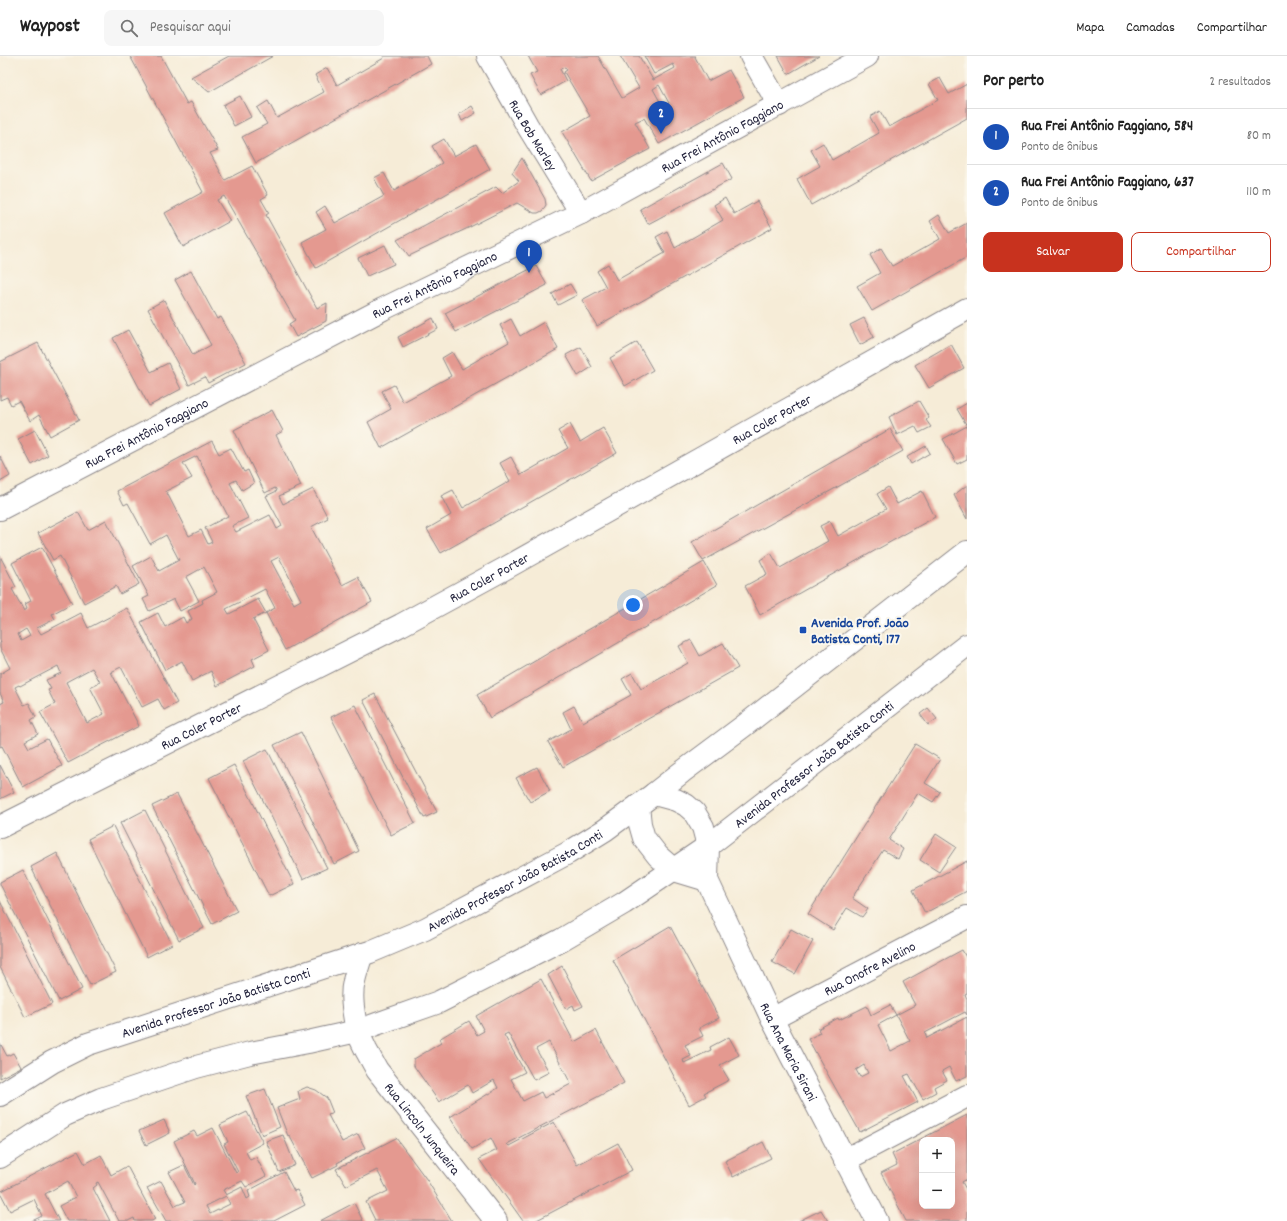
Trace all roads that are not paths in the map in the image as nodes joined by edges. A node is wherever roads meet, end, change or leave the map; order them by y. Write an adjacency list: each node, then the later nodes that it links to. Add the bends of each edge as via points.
1 (488, 56): 5 (street, Rua Bob Marley)
2 (751, 56): 4 (street)
3 (867, 56): 4 (street, Rua Frei Antônio Faggiano)
4 (779, 104): 5 (street, Rua Frei Antônio Faggiano)
5 (581, 213): 7 (street, Rua Frei Antônio Faggiano, via 383,309)
6 (967, 309): 11 (street, Rua Coler Porter, via 490,577)
7 (0, 509)
8 (967, 552): 10 (street, Avenida Professor João Batista Conti)
9 (967, 645): 12 (street, Avenida Professor João Batista Conti)
10 (646, 800): 12 (street, Rua Ana Maria Sirani, via 676,800 686,805 694,812); 13 (street, via 640,824 644,838 658,856); 16 (street, Avenida Professor João Batista Conti, via 568,853 425,929)
11 (0, 827)
12 (708, 846): 13 (street, Avenida Professor João Batista Conti); 14 (street, Rua Ana Maria Sirani)
13 (674, 870): 14 (street); 18 (street, Avenida Professor João Batista Conti, via 561,940 439,1002)
14 (707, 880): 17 (street, Rua Ana Maria Sirani)
15 (966, 920): 17 (street, Rua Onofre Avelino)
16 (362, 954): 18 (street, Rua Lincoln Junqueira, via 352,995); 19 (street, Avenida Professor João Batista Conti, via 88,1044 52,1062)
17 (772, 1019): 22 (street, Rua Ana Maria Sirani)
18 (357, 1031): 21 (street, Avenida Professor João Batista Conti, via 250,1053 136,1086 65,1115); 23 (street, Rua Lincoln Junqueira, via 377,1070)
19 (0, 1095)
20 (967, 1096): 22 (street)
21 (0, 1157)
22 (845, 1160): 24 (street, Rua Ana Maria Sirani)
23 (496, 1221)
24 (877, 1221)

